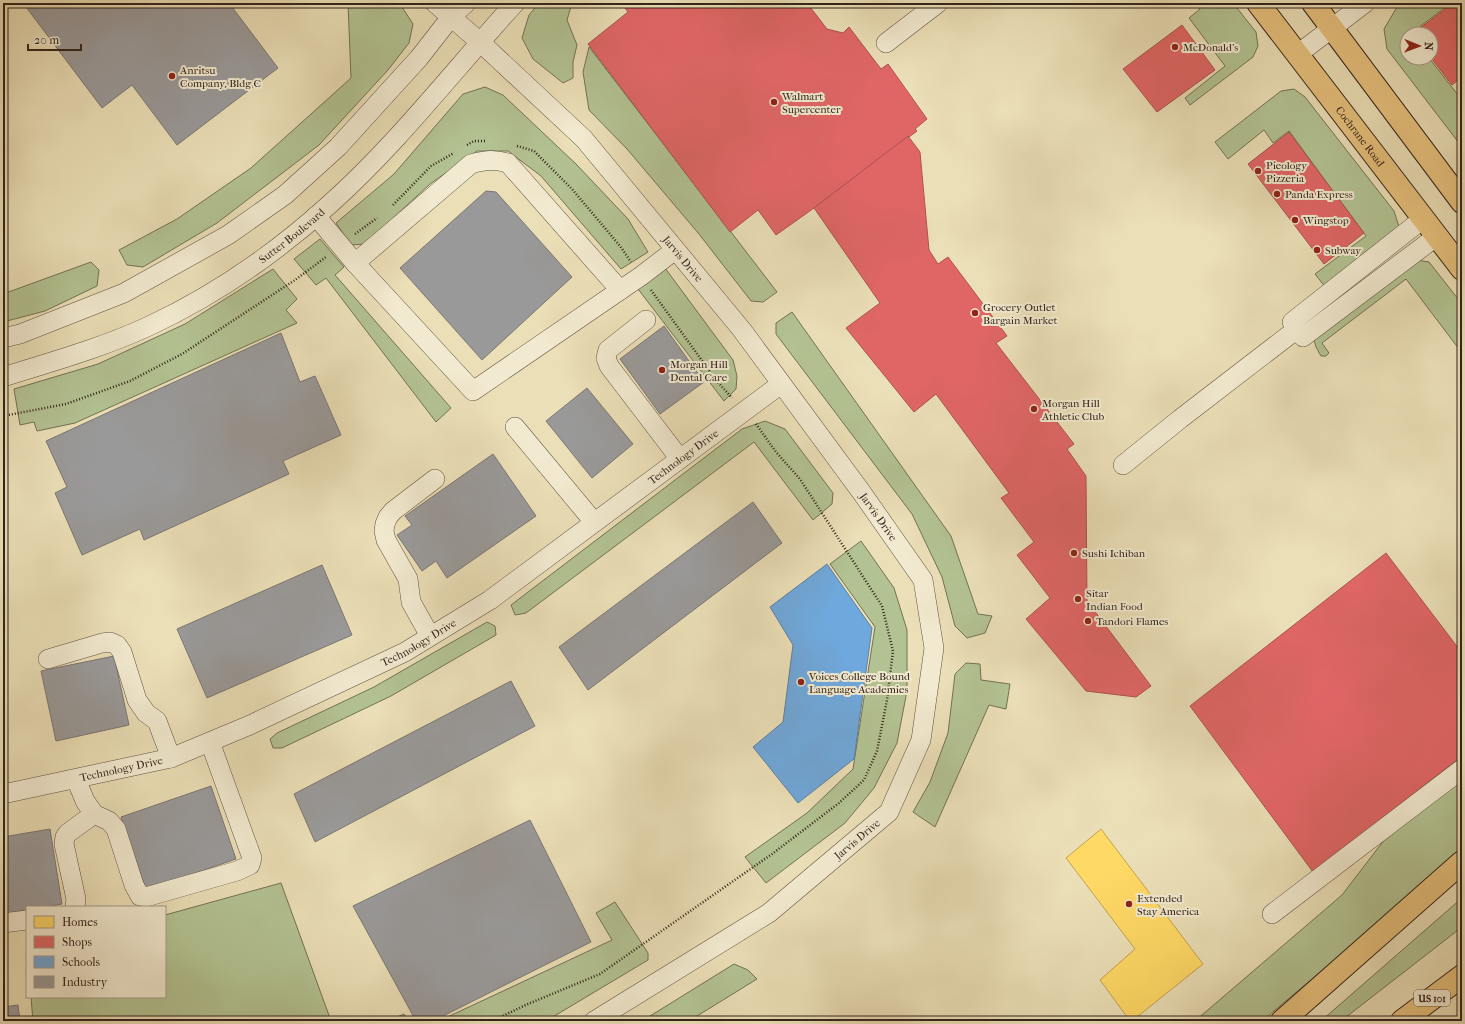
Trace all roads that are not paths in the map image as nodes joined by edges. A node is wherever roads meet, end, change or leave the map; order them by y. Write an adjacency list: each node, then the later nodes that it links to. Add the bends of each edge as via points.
1 (435, 3): 8 (street, Jarvis Drive)
2 (466, 3): 8 (street)
3 (515, 3): 10 (street, Sutter Boulevard)
4 (938, 3): 11 (street)
5 (1258, 3): 12 (main road, Cochrane Road)
6 (1312, 3): 9 (main road)
7 (1365, 3): 9 (street)
8 (451, 17): 10 (street, Jarvis Drive); 23 (street, via 419,58 338,147 285,195 228,235 124,293 20,334)
9 (1332, 28): 12 (street); 13 (main road)
10 (480, 42): 14 (street, Sutter Boulevard, via 381,154); 17 (street, Jarvis Drive, via 584,139)
11 (886, 43)
12 (1298, 54): 15 (main road, Cochrane Road)
13 (1462, 202)
14 (316, 216): 18 (street); 24 (street, Sutter Boulevard, via 235,278 194,303 147,327 93,349)
15 (1424, 218): 16 (main road, Cochrane Road); 22 (street)
16 (1437, 236): 19 (main road, Cochrane Road); 22 (street)
17 (676, 250): 20 (street); 25 (street, Jarvis Drive, via 742,330)
18 (355, 263): 20 (street, via 473,391); 20 (street, via 471,164 498,160 508,164)
19 (1462, 269)
20 (620, 290)
21 (646, 320): 27 (street, via 608,350 606,358 609,366)
22 (1298, 329): 28 (street)
23 (3, 338)
24 (3, 377)
25 (781, 384): 27 (street, Technology Drive); 45 (street, Jarvis Drive, via 862,493 922,580 934,648 921,740 889,812 769,913)
26 (515, 428): 30 (street)
27 (680, 459): 30 (street, Technology Drive)
28 (1123, 465)
29 (435, 479): 31 (street, via 393,511 388,517 384,531 386,540 408,579 411,602)
30 (594, 522): 31 (street, Technology Drive, via 490,600)
31 (430, 636): 33 (street, Technology Drive, via 398,655 250,726)
32 (48, 659): 34 (street, via 102,643 110,642 117,645 122,652 137,700 146,714 157,721)
33 (210, 742): 34 (street, Technology Drive); 38 (street, via 252,858 250,865 146,897 140,896 116,829 109,821)
34 (171, 758): 36 (street, Technology Drive)
35 (1462, 770): 41 (street)
36 (76, 779): 37 (street, Technology Drive); 38 (street, via 85,801)
37 (3, 794)
38 (94, 814): 40 (street, via 65,838)
39 (1462, 862): 46 (main road)
40 (75, 906)
41 (1272, 914)
42 (26, 920): 43 (street)
43 (3, 923)
44 (1462, 976): 47 (main road, US 101)
45 (594, 1021)
46 (1282, 1021)
47 (1402, 1021)

